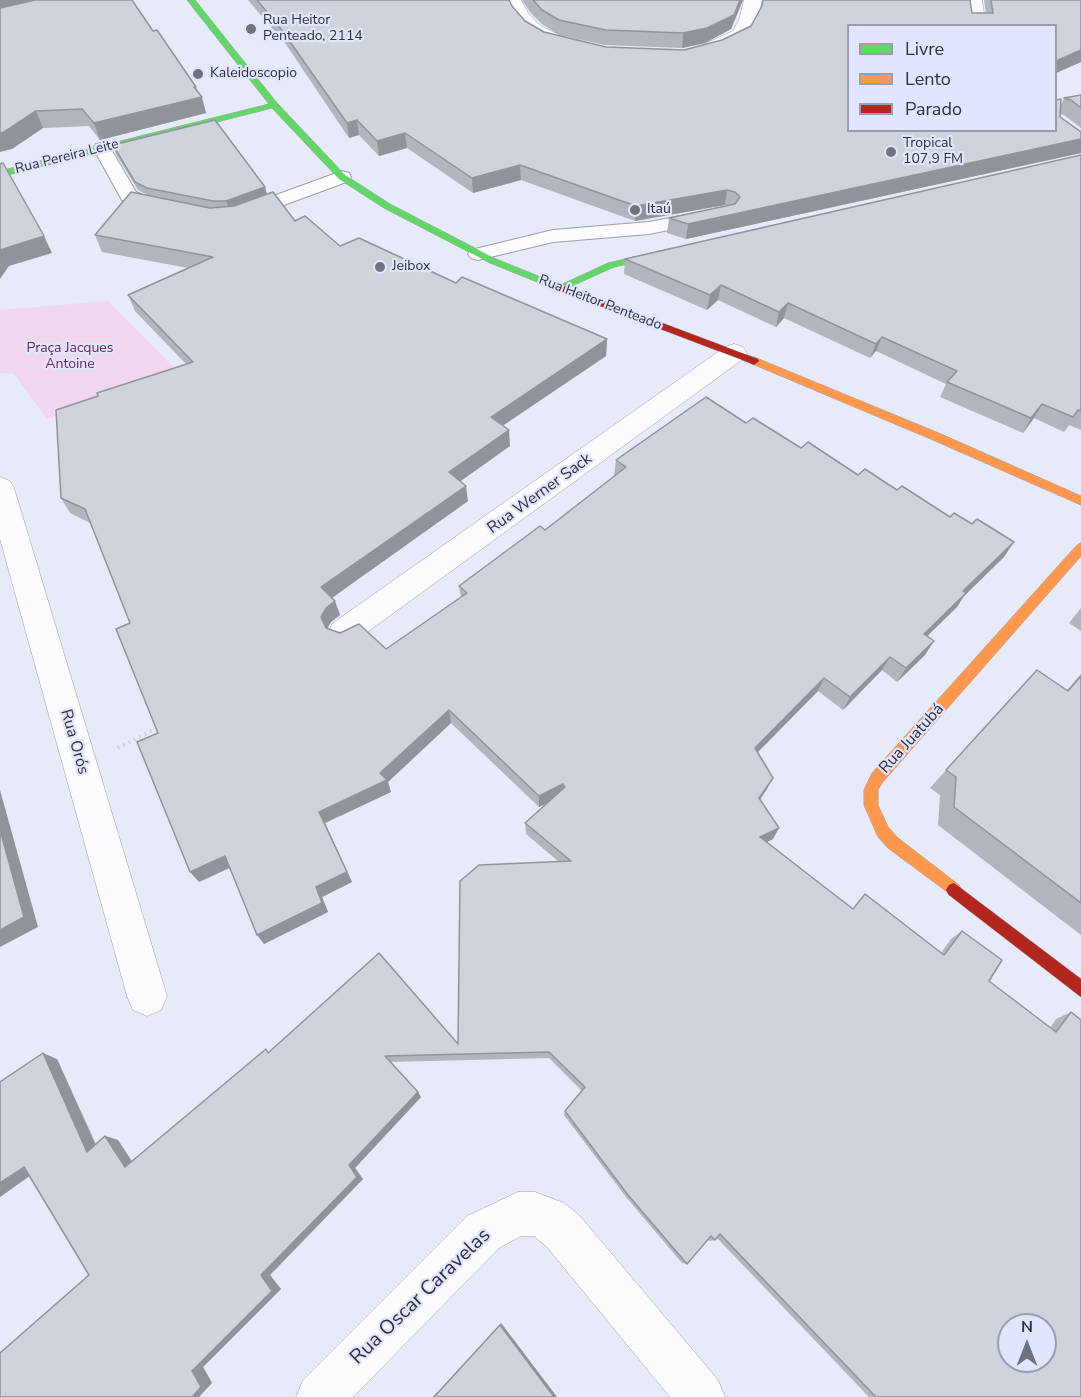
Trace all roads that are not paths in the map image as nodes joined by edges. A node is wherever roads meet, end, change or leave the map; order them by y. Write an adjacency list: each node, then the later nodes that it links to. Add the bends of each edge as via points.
1 (191, 0): 8 (main road, Rua Heitor Penteado)
2 (512, 0): 6 (street, via 534,30 552,41)
3 (753, 0): 7 (street, via 740,35 712,50)
4 (973, 0): 5 (street)
5 (977, 24)
6 (579, 49)
7 (690, 54)
8 (274, 105): 9 (main road, Rua Pereira Leite); 11 (main road, Rua Heitor Penteado)
9 (102, 148): 10 (main road, Rua Pereira Leite); 12 (lane, via 129,196)
10 (0, 174)
11 (342, 177): 14 (lane, via 254,210); 16 (main road, Rua Heitor Penteado, via 387,206)
12 (184, 211)
13 (725, 213): 16 (lane, via 649,228 553,236)
14 (223, 217)
15 (678, 250): 17 (main road, via 611,265)
16 (478, 254): 17 (main road, Rua Heitor Penteado)
17 (559, 288): 18 (main road, Rua Heitor Penteado)
18 (734, 353): 20 (main road, Rua Heitor Penteado); 22 (street, Rua Werner Sack)
19 (0, 488): 24 (street, Rua Orós)
20 (1081, 501)
21 (1081, 548): 23 (main road, Rua Juatubá, via 877,778 871,790 871,805 883,832 893,843)
22 (344, 632)
23 (1081, 989)
24 (147, 996)
25 (320, 1397): 26 (street, Rua Oscar Caravelas, via 483,1232 518,1214 535,1214 563,1230)
26 (701, 1397)

